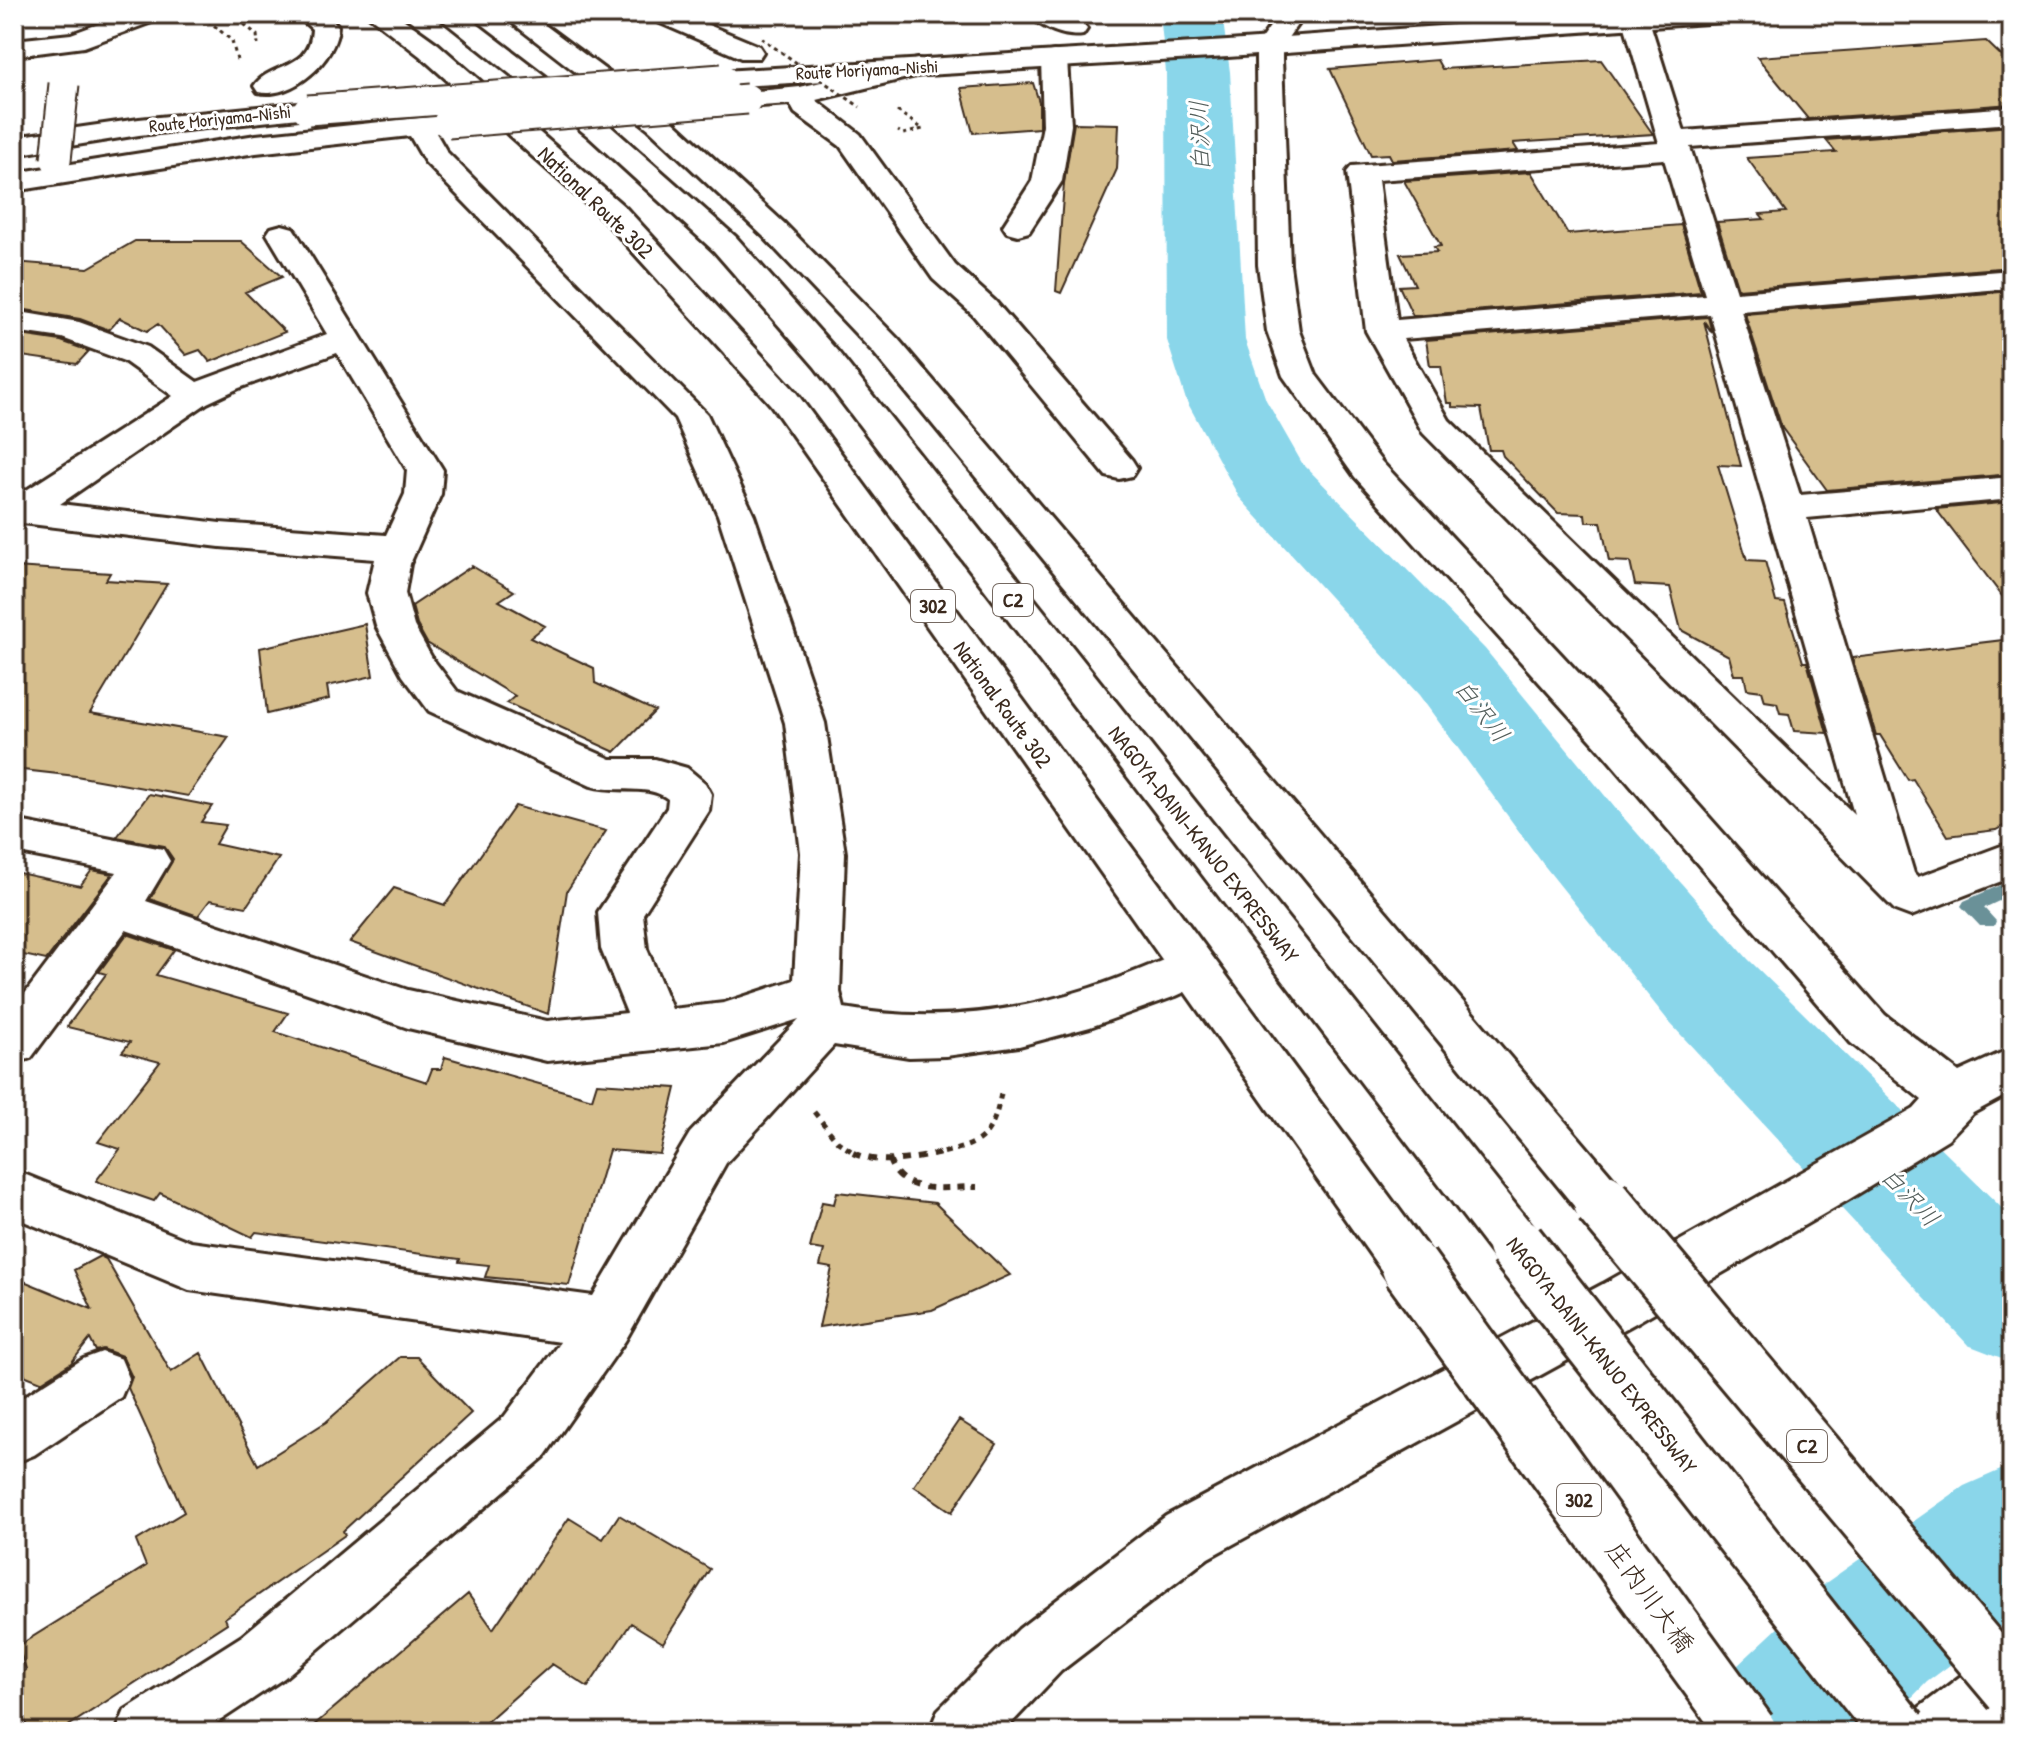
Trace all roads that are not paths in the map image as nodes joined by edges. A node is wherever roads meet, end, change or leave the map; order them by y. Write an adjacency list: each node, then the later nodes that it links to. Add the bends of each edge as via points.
1 (151, 14): 12 (main road, via 75,41)
2 (308, 14): 18 (main road, via 325,26 319,56)
3 (379, 14): 49 (main road, National Route 302 / 302, via 429,50 615,214 783,398)
4 (448, 14): 65 (main road, NAGOYA-DAINI-KANJO EXPRESSWAY / C2, bridge, via 598,130 725,244 827,360)
5 (514, 14): 61 (main road, C2, bridge, via 659,123 774,230 886,346)
6 (660, 14): 16 (main road, via 764,47)
7 (1721, 14): 8 (main road, Route Moriyama-Nishi)
8 (1636, 20): 9 (main road, Route Moriyama-Nishi); 28 (main road)
9 (1287, 22): 13 (main road, Route Moriyama-Nishi, via 1228,49); 54 (main road, via 1274,265 1283,331 1300,376 1368,469)
10 (1035, 23): 11 (main road)
11 (1104, 28)
12 (14, 48)
13 (1054, 59): 14 (main road, Route Moriyama-Nishi); 32 (main road, via 1057,125 1047,181)
14 (918, 67): 20 (main road); 21 (main road, Route Moriyama-Nishi, bridge)
15 (14, 68): 30 (main road, bridge, via 43,69 64,84)
16 (412, 75)
17 (333, 81): 21 (main road, Route Moriyama-Nishi)
18 (268, 86): 19 (main road, Route Moriyama-Nishi); 21 (main road, Route Moriyama-Nishi)
19 (239, 89)
20 (800, 95): 27 (main road, bridge); 40 (main road, via 805,107 850,140 944,272 984,308)
21 (304, 96): 29 (main road, Route Moriyama-Nishi)
22 (152, 99): 23 (main road, Route Moriyama-Nishi)
23 (121, 103)
24 (91, 106): 25 (main road)
25 (29, 114)
26 (2012, 115): 28 (main road)
27 (433, 125): 30 (main road); 50 (main road, via 435,156 690,414 736,515 805,723 823,853)
28 (1675, 145): 35 (main road); 37 (main road, via 1362,172)
29 (14, 146)
30 (59, 166): 31 (main road)
31 (14, 182)
32 (1018, 226)
33 (282, 234): 38 (main road)
34 (2012, 279): 35 (main road)
35 (1722, 303): 37 (main road); 42 (main road)
36 (14, 321): 39 (main road, via 68,329 136,354)
37 (1382, 331): 47 (main road, via 1435,426)
38 (345, 339): 39 (main road); 44 (main road, via 425,470 423,494)
39 (195, 396): 43 (main road)
40 (1119, 468)
41 (2012, 488): 42 (main road)
42 (1786, 508): 47 (main road)
43 (19, 510): 44 (main road, via 220,535)
44 (397, 548): 51 (main road, via 386,593 395,626 443,701 606,775 655,775 672,779 690,794 688,811 620,912 624,949)
45 (14, 836): 48 (main road, via 148,861)
46 (2012, 859): 47 (main road, via 1911,898)
47 (1895, 883)
48 (117, 909): 51 (main road, via 408,1009 531,1038); 52 (main road)
49 (1193, 968): 50 (main road, via 1087,1011 985,1031 908,1037); 56 (main road, National Route 302 / 302)
50 (820, 1008): 51 (main road); 57 (main road, via 708,1148)
51 (658, 1030)
52 (14, 1044)
53 (2012, 1068): 54 (main road)
54 (1944, 1111): 63 (main road, via 1830,1184 1622,1302 1187,1537 1040,1650)
55 (14, 1193): 57 (main road, via 189,1266)
56 (1410, 1267): 64 (main road, 庄内川大橋 / 302, bridge)
57 (606, 1323): 62 (main road, via 524,1437 263,1657)
58 (102, 1378): 59 (main road)
59 (14, 1435)
60 (2012, 1676): 66 (main road)
61 (2012, 1690)
62 (147, 1732)
63 (960, 1732)
64 (1748, 1732)
65 (1899, 1732)
66 (1938, 1732)

